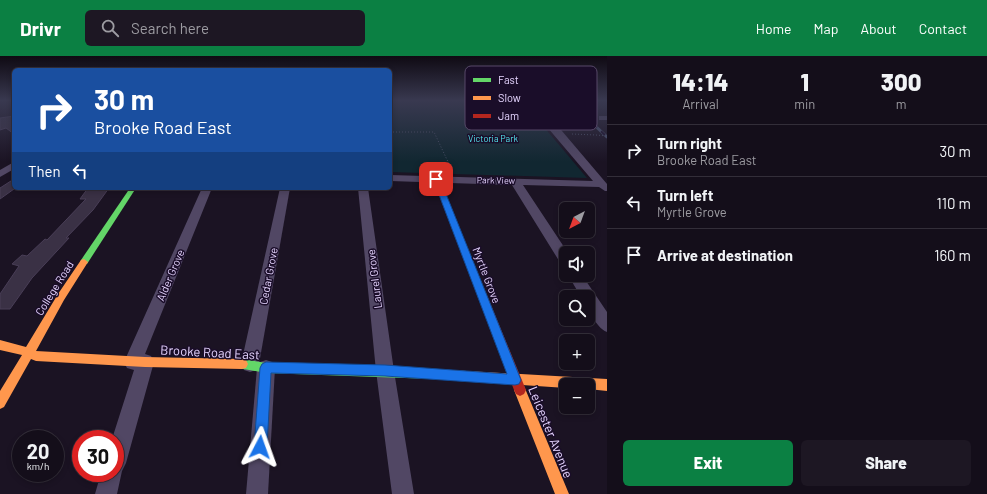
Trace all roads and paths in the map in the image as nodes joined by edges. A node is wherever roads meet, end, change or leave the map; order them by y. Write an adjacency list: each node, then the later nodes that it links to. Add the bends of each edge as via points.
1 (556, 130): 3 (street)
2 (392, 132): 9 (path, via 434,132)
3 (559, 133): 4 (path, bridge); 11 (street)
4 (607, 136)
5 (12, 167): 6 (street)
6 (0, 174)
7 (392, 178): 8 (street, Park View)
8 (436, 179): 9 (street, Park View); 24 (street, Myrtle Grove)
9 (455, 179): 10 (street, Park View)
10 (515, 181): 11 (street, Park View); 16 (street)
11 (604, 187)
12 (132, 190): 20 (street, College Road, via 61,297)
13 (206, 190): 21 (street, Alder Grove)
14 (285, 190): 22 (street, Cedar Grove)
15 (363, 190): 23 (street, Laurel Grove)
16 (559, 250)
17 (579, 282): 18 (street)
18 (607, 325)
19 (0, 345): 20 (street, Brooke Road East)
20 (28, 353): 21 (street, Brooke Road East, via 36,356); 26 (street, College Road)
21 (139, 362): 22 (street, Brooke Road East); 27 (street, Alder Grove)
22 (258, 366): 23 (street, Brooke Road East); 30 (street, Cedar Grove)
23 (385, 371): 24 (street, Brooke Road East); 31 (street, Laurel Grove)
24 (515, 380): 25 (street, Brooke Road East); 32 (street, Leicester Avenue)
25 (607, 385)
26 (0, 403)
27 (123, 430)
28 (109, 482): 29 (street)
29 (106, 494)
30 (257, 494)
31 (403, 494)
32 (562, 494)

